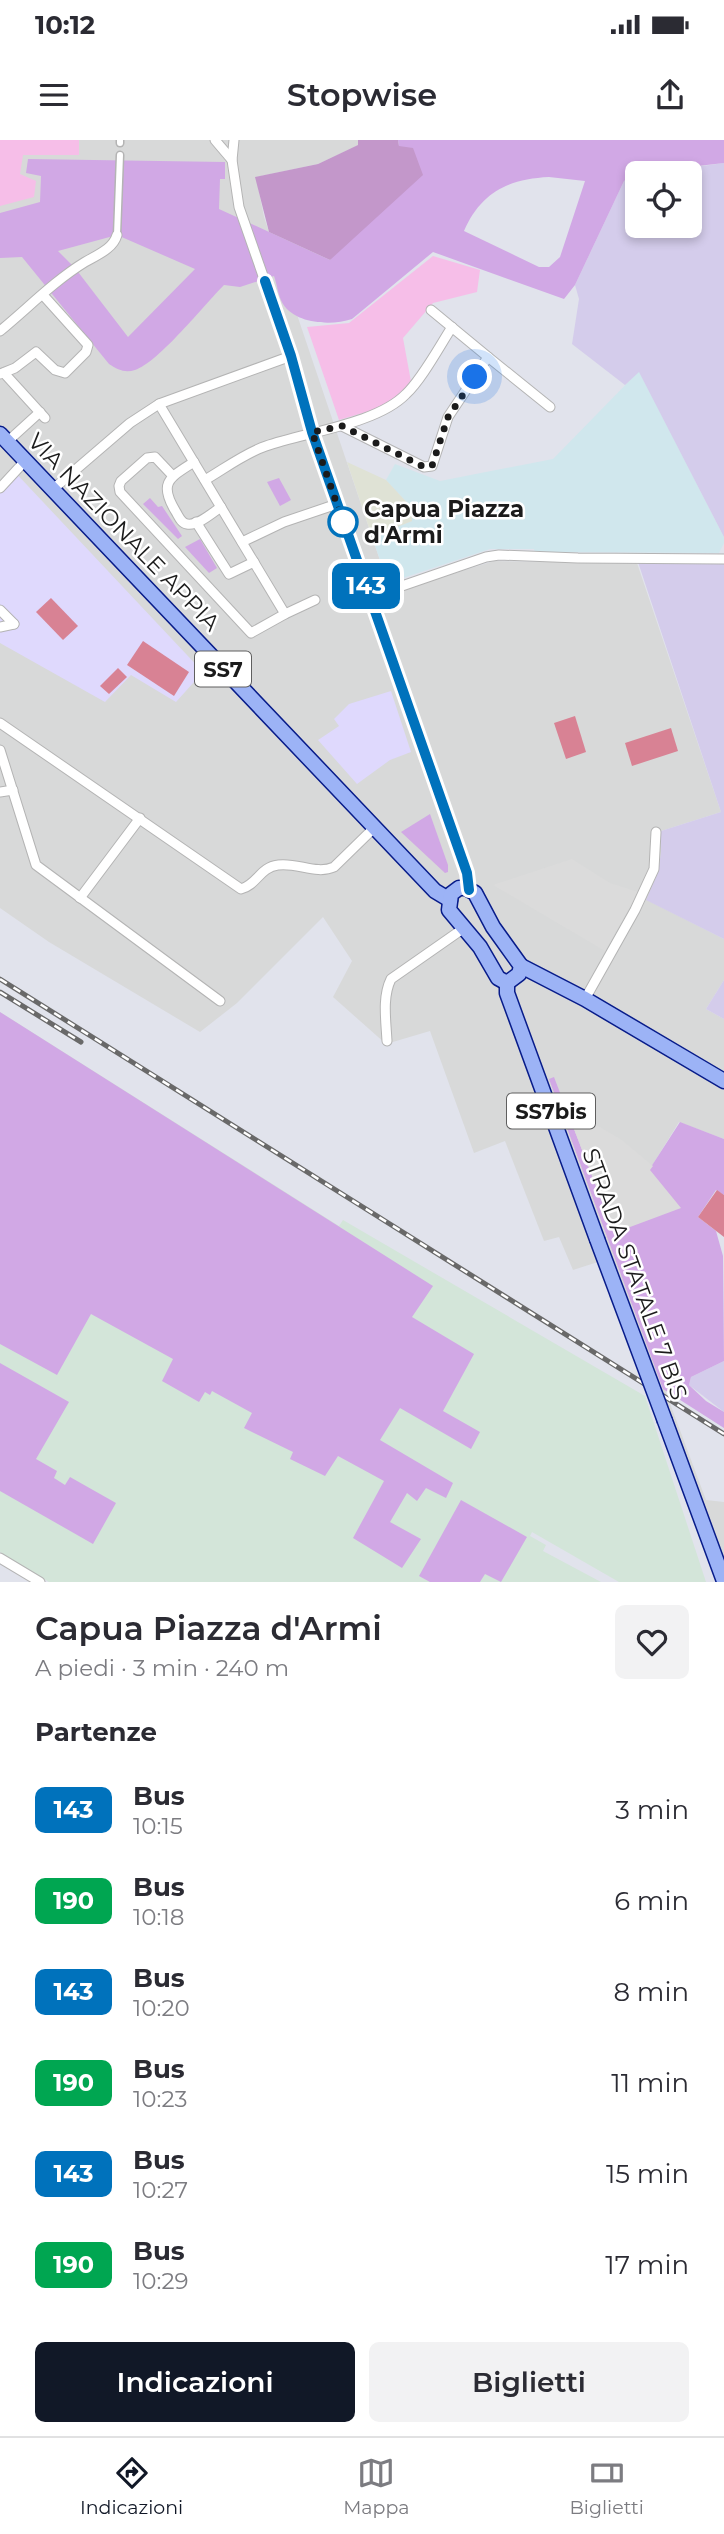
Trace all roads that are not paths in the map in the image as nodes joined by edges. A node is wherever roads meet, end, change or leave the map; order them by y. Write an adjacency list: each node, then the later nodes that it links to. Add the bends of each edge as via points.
1 (216, 140): 2 (street); 5 (street)
2 (227, 140)
3 (234, 140): 5 (street)
4 (120, 158): 6 (street)
5 (232, 160): 11 (street, via 240,207)
6 (117, 235): 7 (street, via 109,248)
7 (45, 293): 10 (street); 13 (street, via 88,345 86,352 65,373 36,352)
8 (431, 310): 9 (street)
9 (452, 327): 12 (street); 16 (street, via 407,394 387,409)
10 (0, 331)
11 (291, 356): 14 (street); 17 (street)
12 (488, 358): 15 (street); 16 (street, via 448,417 432,466 424,467)
13 (2, 374): 18 (street, via 43,415)
14 (159, 404): 20 (street); 24 (street)
15 (550, 407)
16 (342, 426): 17 (street)
17 (312, 432): 22 (street, via 262,447); 25 (street)
18 (4, 438): 19 (main road, VIA NAZIONALE APPIA / SS7)
19 (25, 461): 23 (street); 24 (main road, VIA NAZIONALE APPIA / SS7)
20 (194, 462): 21 (street); 22 (street)
21 (172, 475): 27 (street, via 167,498 182,522); 34 (street, via 155,457 147,458 121,481 120,492 251,633)
22 (205, 480): 26 (street)
23 (0, 488)
24 (52, 490): 41 (main road, VIA NAZIONALE APPIA / SS7)
25 (337, 504): 28 (street); 31 (street)
26 (221, 507): 27 (street); 28 (street)
27 (196, 522): 30 (street, via 229,573)
28 (242, 542): 30 (street)
29 (724, 559): 31 (street, via 499,555)
30 (254, 562): 34 (street)
31 (370, 597): 43 (street, via 467,873)
32 (315, 600): 34 (street)
33 (0, 610): 35 (street, via 14,624)
34 (285, 614)
35 (0, 627)
36 (0, 723): 40 (street)
37 (0, 750): 38 (street)
38 (13, 790): 39 (street); 44 (street, via 36,865)
39 (0, 792)
40 (141, 818): 41 (street, via 241,889 249,887 264,869 279,864 326,871); 44 (street)
41 (375, 827): 45 (main road, VIA NAZIONALE APPIA / SS7, via 435,891)
42 (656, 832): 49 (street, via 654,869)
43 (469, 890): 45 (main road, via 459,888); 47 (main road)
44 (80, 898): 50 (street)
45 (450, 900): 46 (main road, VIA NAZIONALE APPIA / SS7, via 449,910)
46 (464, 928): 48 (main road, VIA NAZIONALE APPIA / SS7, via 498,978); 51 (street, via 391,979 386,1002)
47 (521, 966): 48 (main road, via 519,974); 49 (main road)
48 (507, 983): 54 (main road, STRADA STATALE 7 BIS / SS7bis, bridge)
49 (585, 999): 52 (main road)
50 (220, 1001)
51 (387, 1041)
52 (724, 1081)
53 (0, 1558): 55 (street)
54 (724, 1581)
55 (40, 1582)

